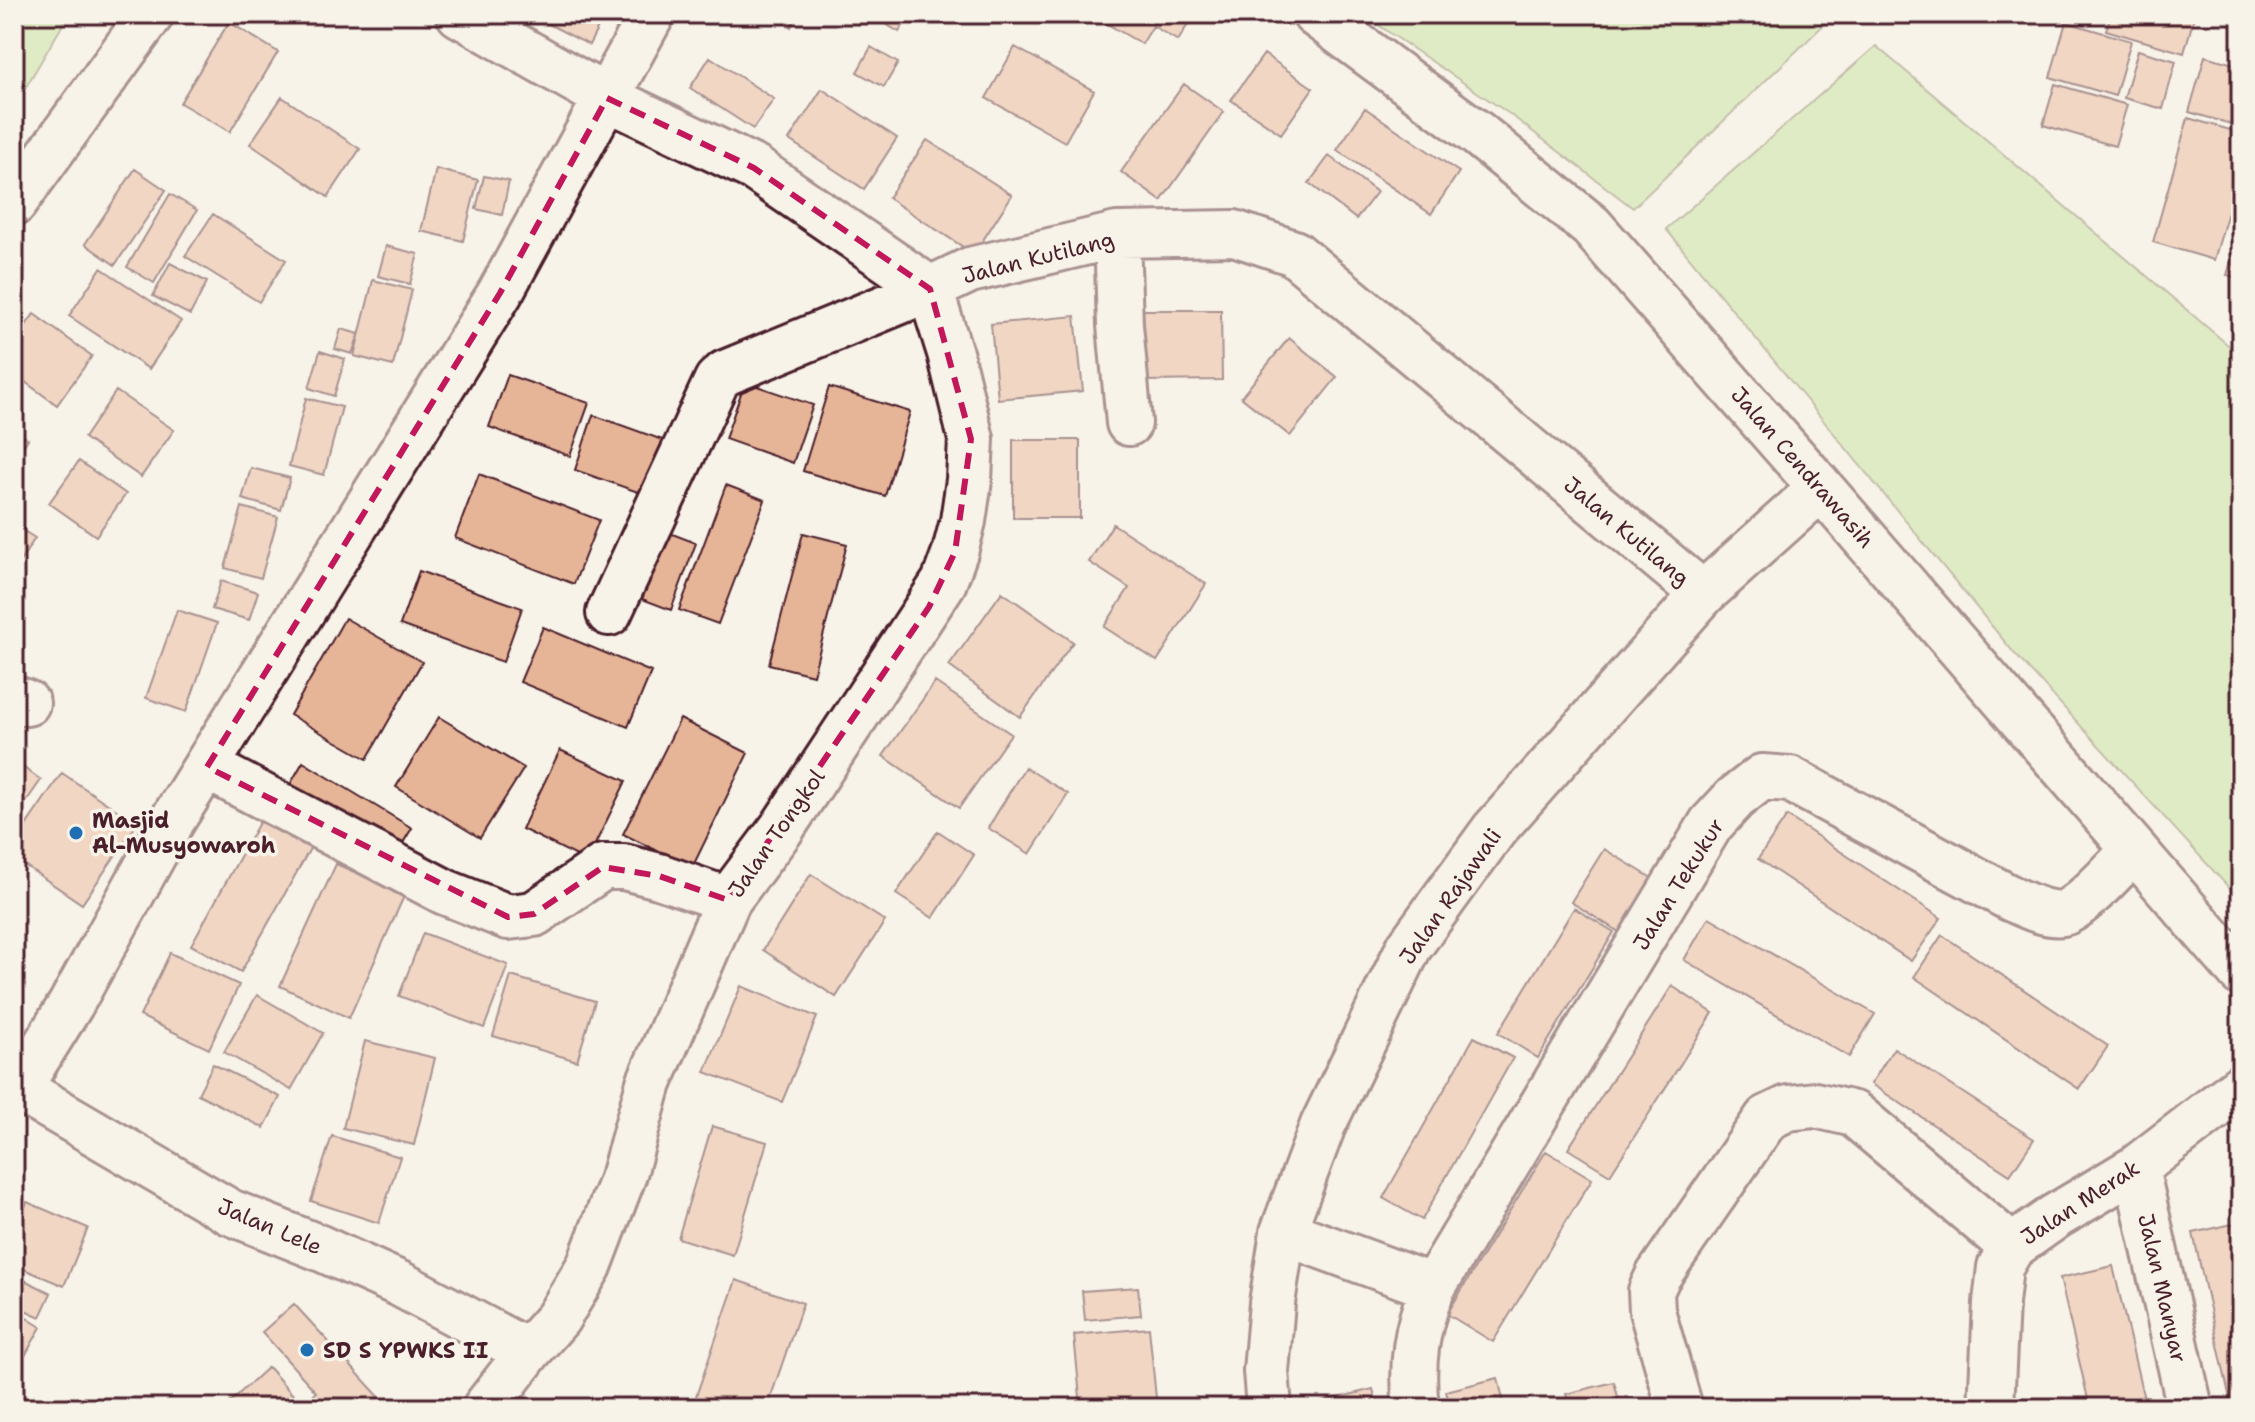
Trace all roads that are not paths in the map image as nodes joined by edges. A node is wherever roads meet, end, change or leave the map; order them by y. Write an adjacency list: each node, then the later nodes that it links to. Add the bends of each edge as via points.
1 (151, 14): 6 (street)
2 (459, 14): 5 (street)
3 (652, 14): 5 (street)
4 (1315, 14): 10 (street, Jalan Cendrawasih, via 1478,134 1591,226)
5 (607, 98): 8 (street, via 754,168); 13 (street, via 500,293)
6 (14, 203)
7 (1117, 235): 8 (street, Jalan Kutilang, via 970,270); 9 (street); 11 (street, Jalan Kutilang, via 1234,233 1294,253)
8 (930, 289): 12 (street, Jalan Kutilang, via 717,380); 15 (street, Jalan Tongkol, via 971,439 955,552 929,607)
9 (1129, 423)
10 (1821, 488): 11 (street, Jalan Rajawali); 14 (street, Jalan Cendrawasih)
11 (1703, 594): 20 (street, Jalan Rajawali, via 1494,830 1409,947 1323,1125)
12 (609, 613)
13 (207, 767): 15 (street, via 445,892 508,917 534,914 603,867 659,876); 18 (street)
14 (2134, 850): 16 (street, Jalan Cendrawasih); 22 (street, Jalan Tekukur, via 2072,908 2064,913 2040,911 1790,779 1762,777 1711,824)
15 (728, 900): 23 (street, Jalan Tongkol, via 649,1083 624,1174 589,1266 558,1318)
16 (2241, 973)
17 (2241, 1087): 19 (street, Jalan Merak)
18 (16, 1092): 23 (street, Jalan Lele, via 230,1212 400,1284)
19 (2136, 1168): 21 (street, Jalan Merak); 29 (street, Jalan Manyar)
20 (1283, 1232): 22 (street); 25 (street, Jalan Rajawali, via 1266,1371)
21 (2012, 1247): 27 (street, via 1854,1114 1815,1105 1777,1113 1767,1118 1651,1291); 28 (street, Jalan Merak, via 2000,1267)
22 (1433, 1287): 26 (street, Jalan Tekukur, via 1421,1314 1413,1361)
23 (528, 1352): 24 (street, Jalan Tongkol)
24 (485, 1408)
25 (1269, 1408)
26 (1416, 1408)
27 (1680, 1408)
28 (1991, 1408)
29 (2190, 1408)

